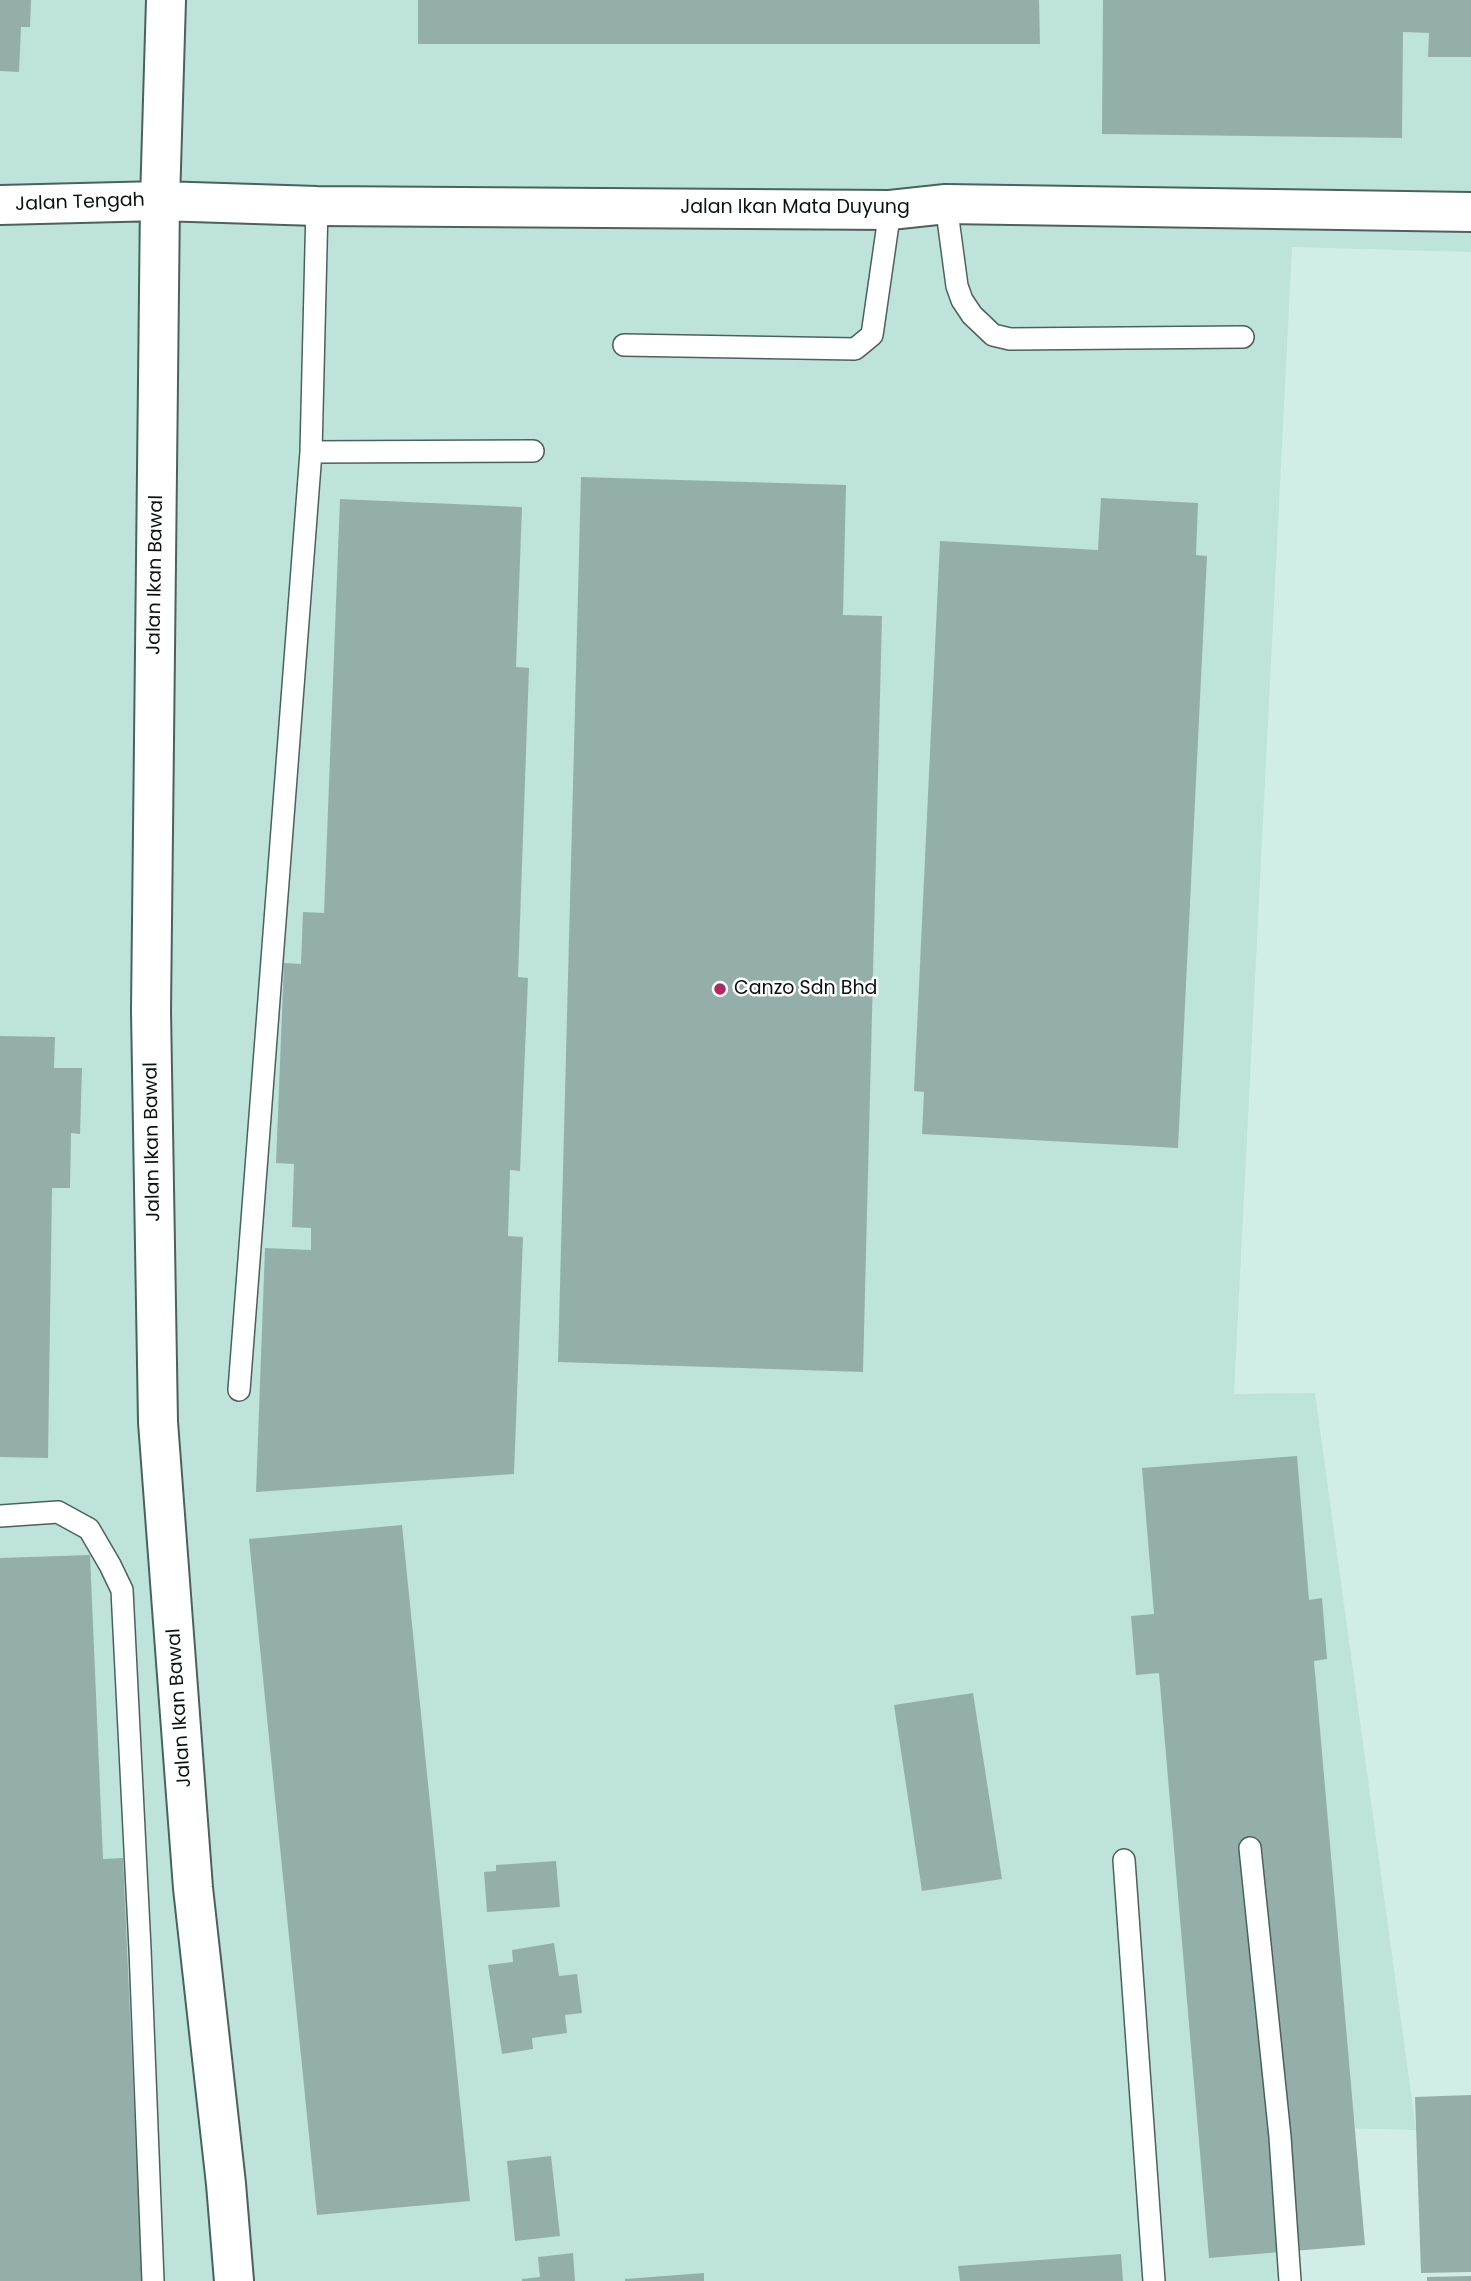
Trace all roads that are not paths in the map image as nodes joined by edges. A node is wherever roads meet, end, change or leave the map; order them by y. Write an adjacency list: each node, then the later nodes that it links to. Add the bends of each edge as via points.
1 (166, 0): 2 (street, Jalan Ikan Bawal)
2 (160, 201): 4 (street, Jalan Tengah); 5 (street, Jalan Ikan Mata Duyung); 17 (street, Jalan Ikan Bawal, via 151,1011 158,1422 193,1888)
3 (946, 204): 6 (street, Jalan Ikan Mata Duyung); 7 (street, Jalan Ikan Mata Duyung); 8 (lane, via 962,300 993,335 1010,339)
4 (0, 205)
5 (317, 206): 6 (street, Jalan Ikan Mata Duyung); 10 (lane)
6 (890, 210): 9 (lane, via 872,335 855,349)
7 (1471, 212)
8 (1243, 337)
9 (624, 345)
10 (311, 452): 11 (lane); 12 (lane)
11 (533, 452)
12 (239, 1390)
13 (0, 1516): 16 (lane, via 58,1512 89,1529 122,1590)
14 (1250, 1848): 19 (lane)
15 (1124, 1860): 18 (lane)
16 (153, 2281)
17 (234, 2281)
18 (1154, 2281)
19 (1290, 2281)

